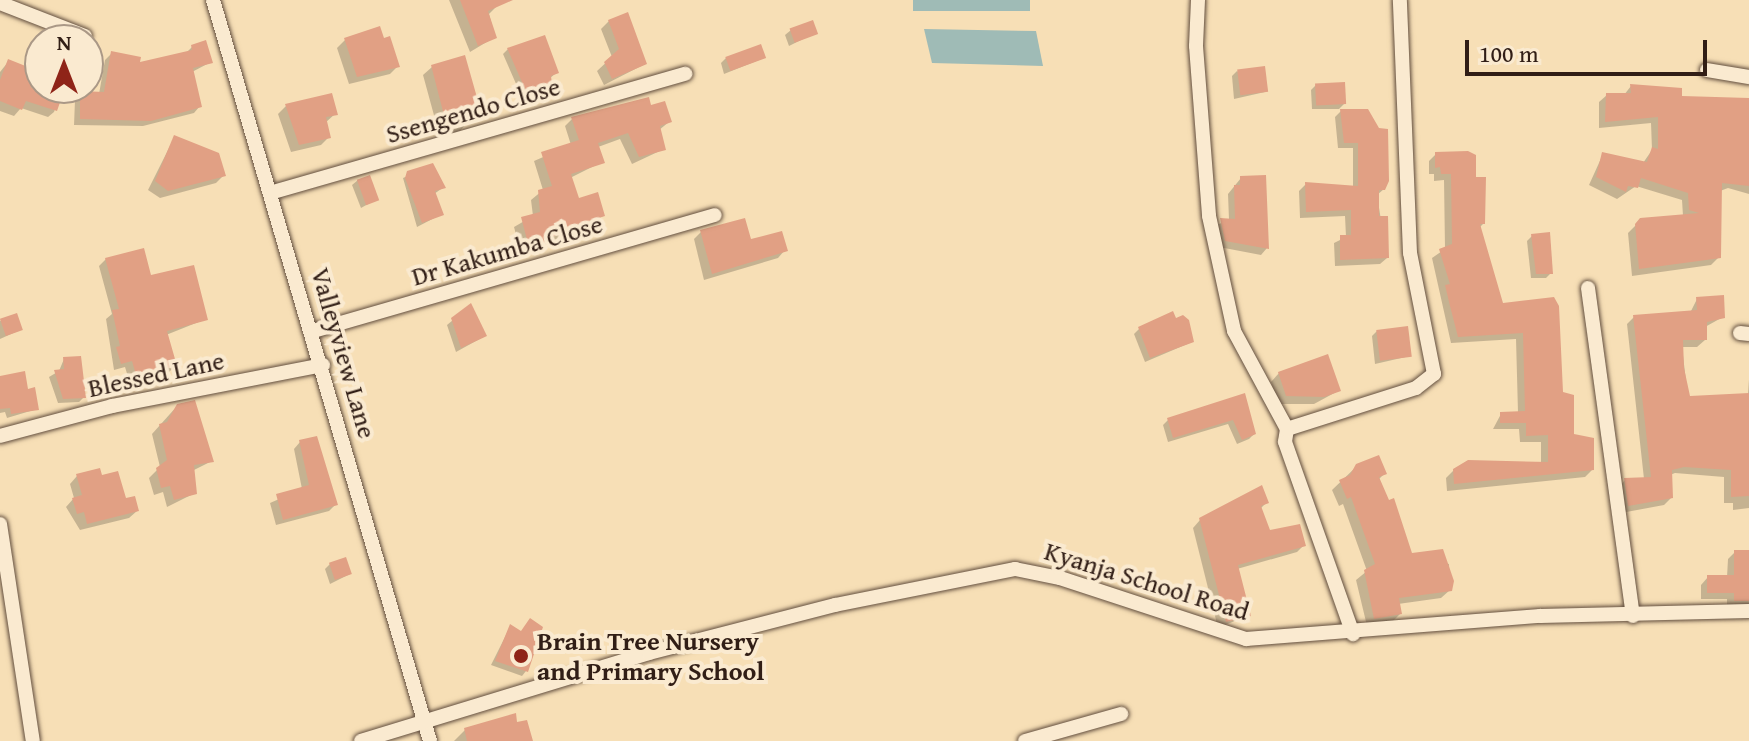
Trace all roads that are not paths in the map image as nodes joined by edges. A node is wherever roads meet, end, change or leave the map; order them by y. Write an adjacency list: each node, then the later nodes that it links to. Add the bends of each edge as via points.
1 (213, 0): 9 (street, Valleyview Lane)
2 (1198, 0): 14 (street, via 1196,46 1209,216 1234,331)
3 (1400, 0): 14 (street, via 1410,253 1434,374 1416,388)
4 (0, 3): 5 (street)
5 (54, 24)
6 (1707, 70): 8 (street)
7 (685, 74): 9 (street, Ssengendo Close)
8 (1749, 77)
9 (273, 192): 12 (street, Valleyview Lane)
10 (715, 215): 12 (street, Dr Kakumba Close)
11 (1588, 288): 18 (street)
12 (313, 331): 13 (street, Valleyview Lane)
13 (323, 365): 15 (street, Blessed Lane, via 112,406); 21 (street, Valleyview Lane)
14 (1287, 429): 19 (street, via 1285,442)
15 (0, 436)
16 (0, 524): 22 (street)
17 (1749, 611): 18 (street, Kyanja School Road)
18 (1633, 616): 19 (street, Kyanja School Road, via 1528,617)
19 (1353, 634): 21 (street, Kyanja School Road, via 1230,637 1060,578 1015,569 835,605)
20 (1121, 714): 25 (street)
21 (422, 720): 23 (street, Kyanja School Road); 24 (street, Valleyview Lane)
22 (33, 741)
23 (361, 741)
24 (430, 741)
25 (1025, 741)

